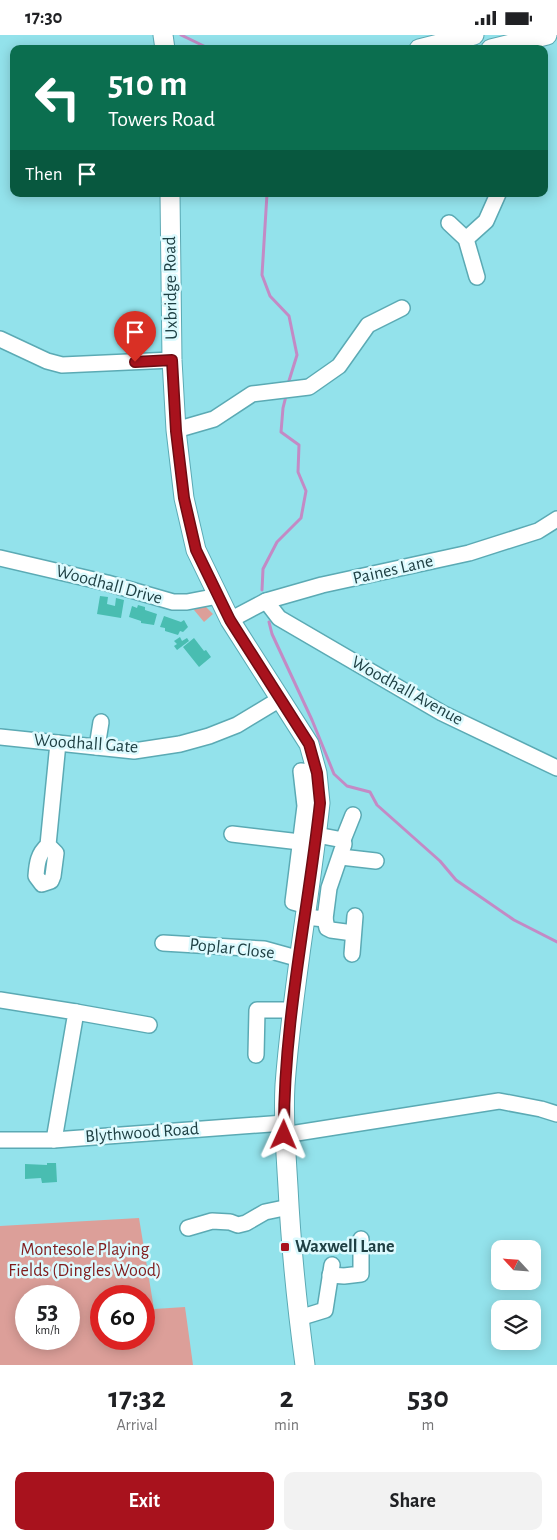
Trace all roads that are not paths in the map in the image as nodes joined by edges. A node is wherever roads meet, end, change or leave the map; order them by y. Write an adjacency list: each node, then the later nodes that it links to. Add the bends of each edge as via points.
1 (474, 35): 3 (main road)
2 (547, 35): 4 (main road)
3 (435, 45)
4 (507, 45)
5 (170, 197): 12 (main road, Uxbridge Road)
6 (497, 197): 8 (street, via 486,221)
7 (449, 223): 8 (street)
8 (466, 239): 9 (street)
9 (477, 277)
10 (402, 308): 13 (street, via 368,325 339,366 309,387 252,394 214,419)
11 (0, 339): 12 (street, via 62,365)
12 (172, 360): 13 (main road, Uxbridge Road)
13 (176, 431): 16 (main road, Uxbridge Road, via 184,498 196,550)
14 (557, 519): 17 (street, Paines Lane, via 538,531 469,553 322,585)
15 (0, 558): 16 (street, Woodhall Drive, via 173,602)
16 (218, 596): 18 (main road, Uxbridge Road)
17 (266, 601): 18 (street, Paines Lane); 24 (street, Woodhall Avenue, via 279,618 442,713)
18 (230, 620): 19 (main road, Uxbridge Road)
19 (280, 699): 23 (street, Woodhall Gate, via 237,725 180,745 134,751); 27 (main road, Uxbridge Road, via 309,744 317,773 320,803)
20 (101, 722): 23 (street)
21 (0, 737): 22 (street, Woodhall Gate)
22 (58, 743): 23 (street, Woodhall Gate); 29 (street)
23 (97, 747)
24 (557, 768)
25 (353, 815): 28 (street)
26 (232, 834): 27 (street)
27 (308, 839): 28 (street); 32 (main road, Uxbridge Road)
28 (343, 840): 30 (street)
29 (48, 845)
30 (341, 857): 31 (street); 34 (street, via 329,888)
31 (376, 861)
32 (306, 911): 34 (street); 38 (main road, Uxbridge Road)
33 (355, 916): 35 (street)
34 (325, 919): 35 (street, via 327,928)
35 (353, 933): 37 (street)
36 (163, 943): 38 (street, Poplar Close, via 264,949)
37 (352, 954)
38 (300, 959): 40 (main road, Uxbridge Road)
39 (0, 1000): 41 (street)
40 (292, 1009): 43 (street, via 257,1011); 45 (main road, Uxbridge Road)
41 (76, 1012): 42 (street); 47 (street)
42 (148, 1025)
43 (256, 1055)
44 (557, 1114): 45 (street, via 499,1101)
45 (284, 1129): 47 (street, Blythwood Road); 48 (main road, Uxbridge Road)
46 (0, 1140): 47 (street, Blythwood Road)
47 (54, 1140)
48 (289, 1207): 49 (street, via 264,1212 238,1225 230,1221 212,1221); 51 (main road, Uxbridge Road)
49 (188, 1227)
50 (361, 1239): 51 (street, via 361,1274 344,1276 331,1270 325,1311)
51 (299, 1318): 52 (main road, Uxbridge Road)
52 (305, 1365)

